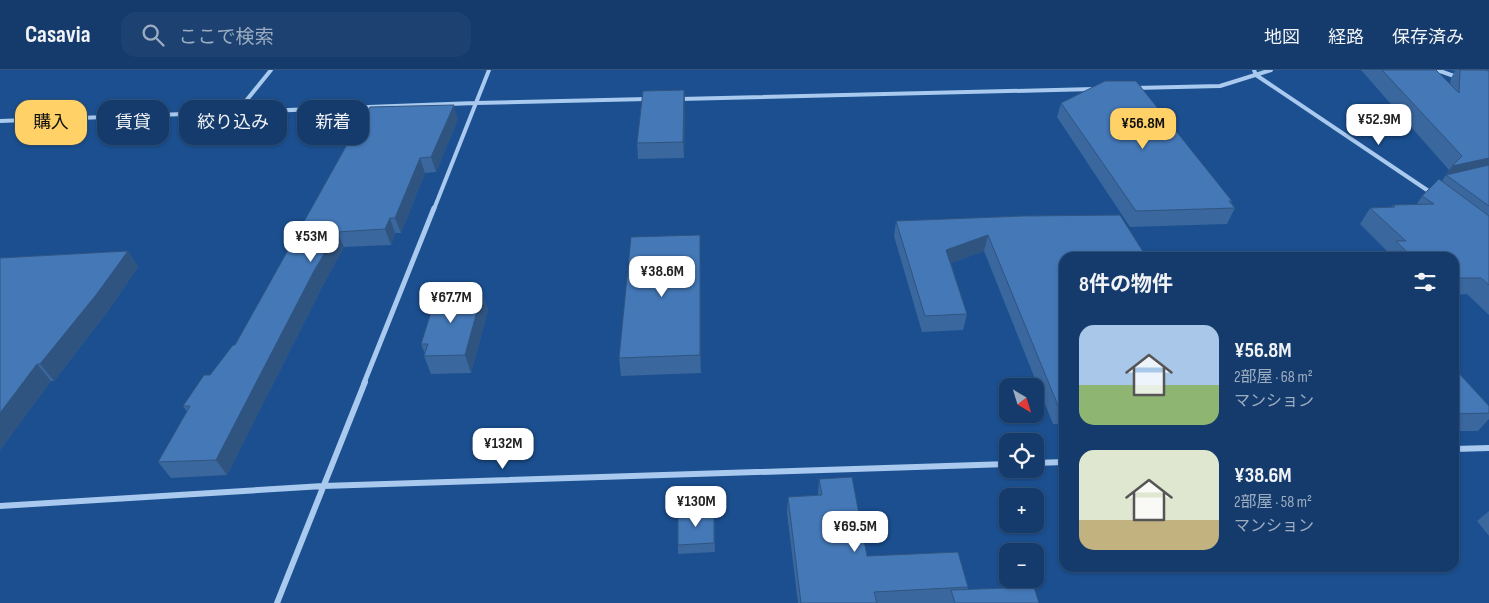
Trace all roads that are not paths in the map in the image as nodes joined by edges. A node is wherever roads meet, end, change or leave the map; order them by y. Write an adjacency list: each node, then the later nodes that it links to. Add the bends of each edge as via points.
1 (271, 70): 12 (street)
2 (489, 70): 13 (street)
3 (1254, 70): 6 (street)
4 (1271, 70): 6 (street)
5 (1437, 70): 7 (street)
6 (1256, 75): 8 (street, via 1220,86); 18 (street)
7 (1463, 79)
8 (1131, 88)
9 (1101, 89): 11 (street)
10 (654, 99): 13 (street)
11 (674, 99)
12 (247, 100)
13 (475, 104): 14 (street); 25 (street)
14 (287, 110)
15 (179, 114): 16 (street)
16 (0, 121)
17 (1435, 187): 18 (street)
18 (1426, 189): 19 (street)
19 (1434, 195)
20 (1489, 448): 21 (street)
21 (1459, 450)
22 (1059, 462): 23 (street)
23 (1044, 463)
24 (999, 464): 25 (street)
25 (323, 486): 26 (street); 27 (street)
26 (0, 506)
27 (277, 603)

